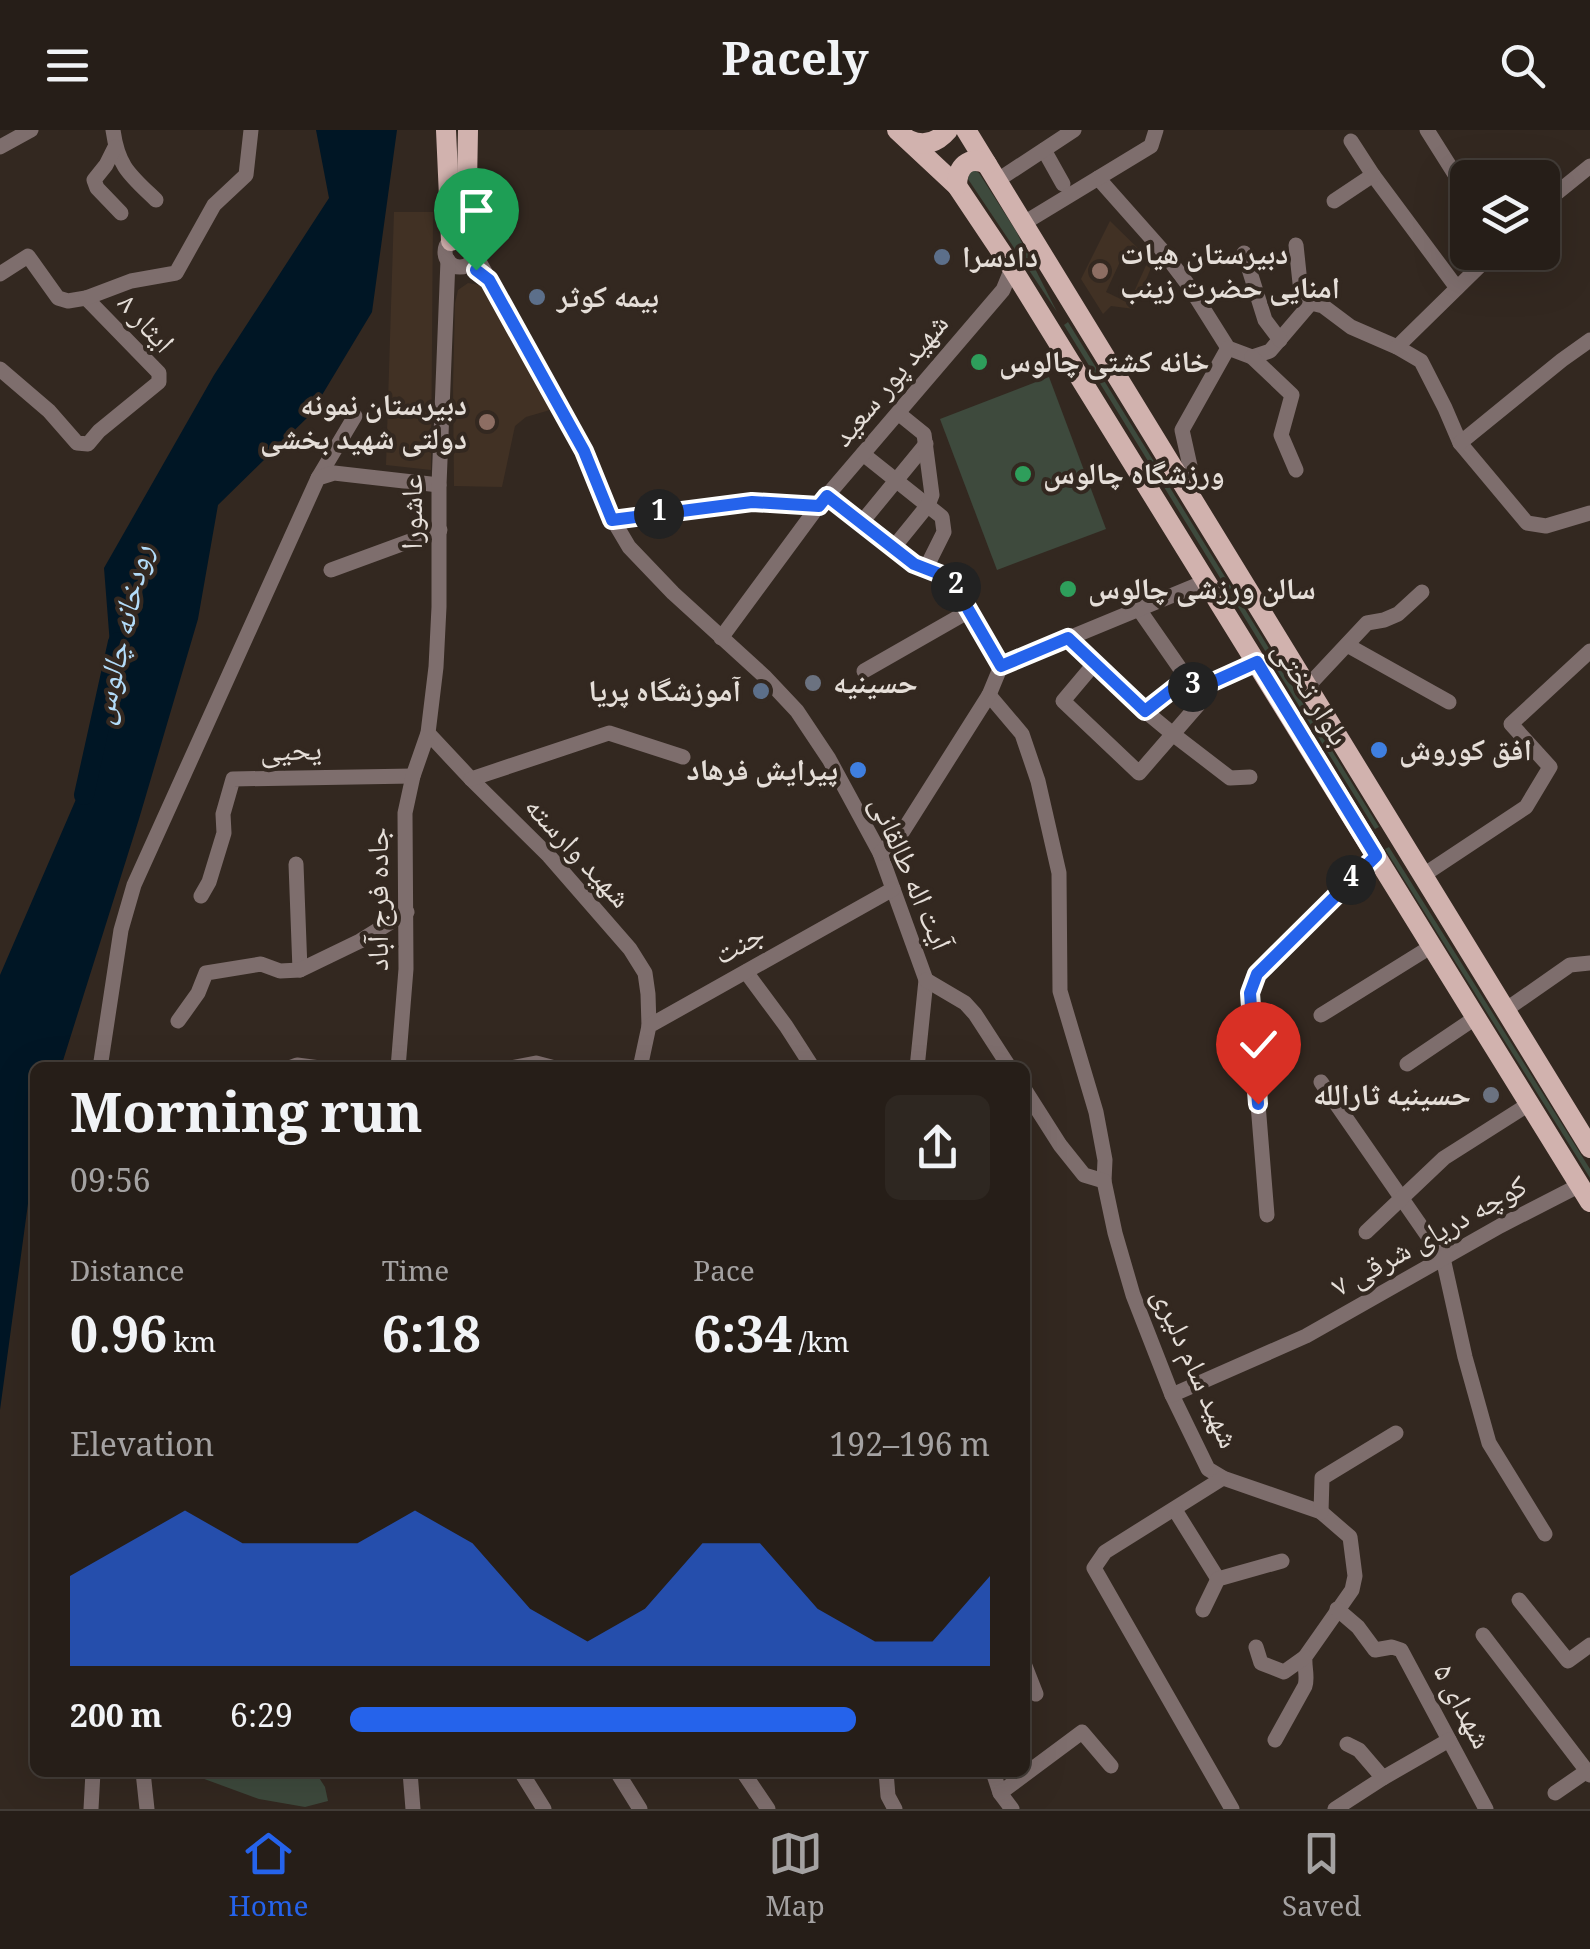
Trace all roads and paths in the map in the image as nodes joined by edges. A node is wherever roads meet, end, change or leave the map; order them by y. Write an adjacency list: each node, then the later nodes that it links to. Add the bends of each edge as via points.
1 (31, 130): 13 (street)
2 (251, 130): 36 (street, via 246,175 214,205 176,273)
3 (446, 130): 29 (main road)
4 (468, 130): 29 (main road)
5 (948, 130): 10 (main road, via 934,142 916,143)
6 (966, 130): 17 (main road, بلوار تختی)
7 (1074, 130): 14 (street)
8 (1156, 130): 19 (street, via 1151,146)
9 (1427, 130): 16 (street)
10 (902, 134): 21 (main road, بلوار تختی)
11 (114, 138): 23 (street, via 125,170); 25 (street, via 94,180)
12 (1350, 141): 18 (street)
13 (0, 147)
14 (1044, 150): 17 (street); 20 (street)
15 (1590, 166): 22 (street)
16 (1450, 167)
17 (993, 172): 21 (main road, via 975,160 964,165); 26 (main road, بلوار تختی)
18 (1373, 175): 24 (street); 33 (street)
19 (1098, 178): 26 (street); 41 (street, via 1162,249)
20 (1063, 184)
21 (957, 186): 30 (main road, بلوار تختی)
22 (1560, 191)
23 (156, 200)
24 (1334, 201)
25 (122, 213)
26 (1024, 223): 52 (main road, بلوار تختی)
27 (1296, 245): 37 (street, via 1300,282)
28 (1244, 252): 38 (street, via 1264,320)
29 (461, 254): 53 (street, عاشورا, via 447,291); 57 (street, آیت اله طالقانی, via 489,280 584,451)
30 (1012, 268): 34 (street, شهید پور سعید); 35 (main road, بلوار تختی)
31 (1476, 270): 33 (street)
32 (0, 274): 36 (street, ایثار ۸, via 28,256 58,298)
33 (1457, 288): 40 (street)
34 (1002, 290): 35 (street); 44 (street, شهید پور سعید)
35 (1026, 291): 63 (main road, بلوار تختی)
36 (86, 298): 43 (street, ایثار ۸, via 158,373 159,382 88,444 77,442)
37 (1311, 302): 38 (street); 40 (street)
38 (1280, 340): 42 (street)
39 (1590, 340): 46 (street)
40 (1397, 347): 46 (street, via 1421,361)
41 (1228, 348): 42 (street); 52 (street, via 1182,430 1190,466)
42 (1252, 357): 49 (street, via 1292,395 1280,435)
43 (0, 369)
44 (898, 412): 47 (street, via 924,434); 48 (street, شهید پور سعید)
45 (355, 416): 50 (street)
46 (1460, 443): 56 (street, via 1527,523 1546,526)
47 (926, 444): 51 (street); 55 (street)
48 (863, 454): 51 (street); 54 (street, شهید پور سعید)
49 (1296, 470)
50 (318, 478): 53 (street, via 334,472); 104 (street, via 134,885)
51 (896, 480): 55 (street); 58 (street)
52 (1181, 482): 76 (main road, بلوار تختی)
53 (439, 485): 59 (street, عاشورا)
54 (823, 500): 57 (street); 58 (street); 67 (street, شهید پور سعید)
55 (928, 506): 60 (street); 61 (street, via 942,517 944,532)
56 (1590, 513)
57 (612, 520): 67 (street, آیت اله طالقانی, via 629,547)
58 (862, 522): 60 (street)
59 (440, 530): 62 (street); 80 (street, عاشورا)
60 (894, 548): 61 (street)
61 (926, 568): 66 (street, via 950,578)
62 (331, 570)
63 (1206, 581): 65 (street); 71 (main road, بلوار تختی)
64 (1422, 592): 69 (street, via 1398,614 1366,623)
65 (1138, 608): 68 (street); 75 (street)
66 (969, 611): 73 (street); 74 (street)
67 (721, 638): 88 (street, آیت اله طالقانی, via 798,710)
68 (1068, 638): 72 (street); 73 (street)
69 (1348, 645): 76 (street); 78 (street)
70 (1590, 651): 90 (street, via 1511,724 1550,767 1526,807)
71 (1257, 662): 75 (street); 87 (main road, بلوار تختی)
72 (1095, 663): 79 (street); 81 (street, via 1063,702 1139,773)
73 (1001, 666): 77 (street)
74 (864, 672)
75 (1191, 684): 79 (street); 81 (street, via 1198,705)
76 (1308, 686): 86 (main road, بلوار تختی)
77 (989, 695): 88 (street, via 903,831); 115 (street, شهید سام دلیری, via 1022,734 1038,781 1059,873 1060,991 1096,1112)
78 (1449, 702)
79 (1145, 711): 81 (street)
80 (428, 733): 83 (street, جاده فرج آباد); 85 (street, شهید وارسته)
81 (1174, 735): 84 (street, via 1230,778)
82 (683, 756): 85 (street, via 608,733)
83 (413, 776): 92 (street, یحیی, via 234,778 224,833); 93 (street, جاده فرج آباد, via 405,813)
84 (1250, 778)
85 (470, 780): 103 (street, شهید وارسته, via 549,856 630,949 645,973)
86 (1393, 829): 87 (main road); 90 (main road, بلوار تختی)
87 (1372, 850): 94 (main road, بلوار تختی); 118 (street, via 1257,974 1250,993)
88 (880, 853): 91 (street, آیت اله طالقانی)
89 (296, 864): 96 (street)
90 (1422, 876): 99 (main road, بلوار تختی)
91 (893, 889): 97 (street, جنت); 98 (street, آیت اله طالقانی)
92 (201, 896)
93 (407, 912): 96 (street); 105 (street, جاده فرج آباد)
94 (1432, 946): 100 (street); 101 (main road, بلوار تختی)
95 (1590, 963): 99 (street, via 1570,966)
96 (300, 970): 102 (street, via 261,964 206,973)
97 (746, 972): 103 (street, جنت); 107 (street)
98 (926, 980): 108 (street, آیت اله طالقانی); 109 (street, via 976,1014)
99 (1504, 1011): 114 (main road, بلوار تختی)
100 (1320, 1015)
101 (1476, 1018): 110 (street); 113 (main road, بلوار تختی)
102 (178, 1020)
103 (649, 1026): 106 (street)
104 (101, 1062)
105 (402, 1062)
106 (641, 1062)
107 (809, 1062)
108 (919, 1062)
109 (1006, 1062)
110 (1406, 1064)
111 (1320, 1082): 117 (street)
112 (1030, 1098): 115 (street, via 1084,1175)
113 (1529, 1104): 116 (main road, بلوار تختی); 117 (street, via 1444,1158)
114 (1590, 1148)
115 (1104, 1181): 121 (street, شهید سام دلیری, via 1133,1294)
116 (1585, 1194): 120 (street, کوچه دریای شرقی ۷)
117 (1402, 1198): 119 (street); 120 (street)
118 (1267, 1215)
119 (1366, 1232)
120 (1443, 1258): 121 (street, کوچه دریای شرقی ۷, via 1306,1336); 126 (street, via 1489,1444)
121 (1172, 1394): 123 (street, شهید سام دلیری, via 1208,1469)
122 (1396, 1433): 125 (street, via 1322,1478)
123 (1222, 1478): 124 (street); 125 (street, شهید سام دلیری)
124 (1175, 1510): 128 (street); 164 (street, via 1105,1552 1094,1568)
125 (1320, 1512): 130 (street, شهید سام دلیری, via 1350,1537 1355,1576)
126 (1545, 1534)
127 (1282, 1561): 128 (street)
128 (1218, 1579): 131 (street)
129 (1519, 1600): 133 (street, via 1568,1661)
130 (1337, 1609): 135 (street, شهید سام دلیری); 139 (street, شهدای ۵, via 1375,1650 1401,1650)
131 (1203, 1610)
132 (1484, 1636): 143 (street)
133 (1590, 1645)
134 (1256, 1648): 135 (street, via 1261,1663 1284,1672)
135 (1305, 1657): 138 (street, via 1307,1680)
136 (1030, 1679): 137 (street)
137 (1036, 1694)
138 (1275, 1740)
139 (1449, 1740): 153 (street); 166 (street, شهدای ۵)
140 (1347, 1744): 153 (street)
141 (1111, 1766): 142 (street, via 1082,1732)
142 (1030, 1771)
143 (1588, 1773): 155 (street)
144 (93, 1777): 156 (street)
145 (144, 1777): 157 (street)
146 (410, 1777): 158 (street)
147 (524, 1777): 159 (street)
148 (619, 1777): 160 (street)
149 (746, 1777): 161 (street)
150 (886, 1777): 162 (street)
151 (994, 1777): 154 (street)
152 (1022, 1777): 154 (street)
153 (1382, 1778): 165 (street)
154 (1000, 1793): 163 (street)
155 (1555, 1794)
156 (91, 1809)
157 (147, 1809)
158 (413, 1809)
159 (544, 1809)
160 (640, 1809)
161 (768, 1809)
162 (894, 1809)
163 (1012, 1809)
164 (1232, 1809)
165 (1335, 1809)
166 (1486, 1809)

